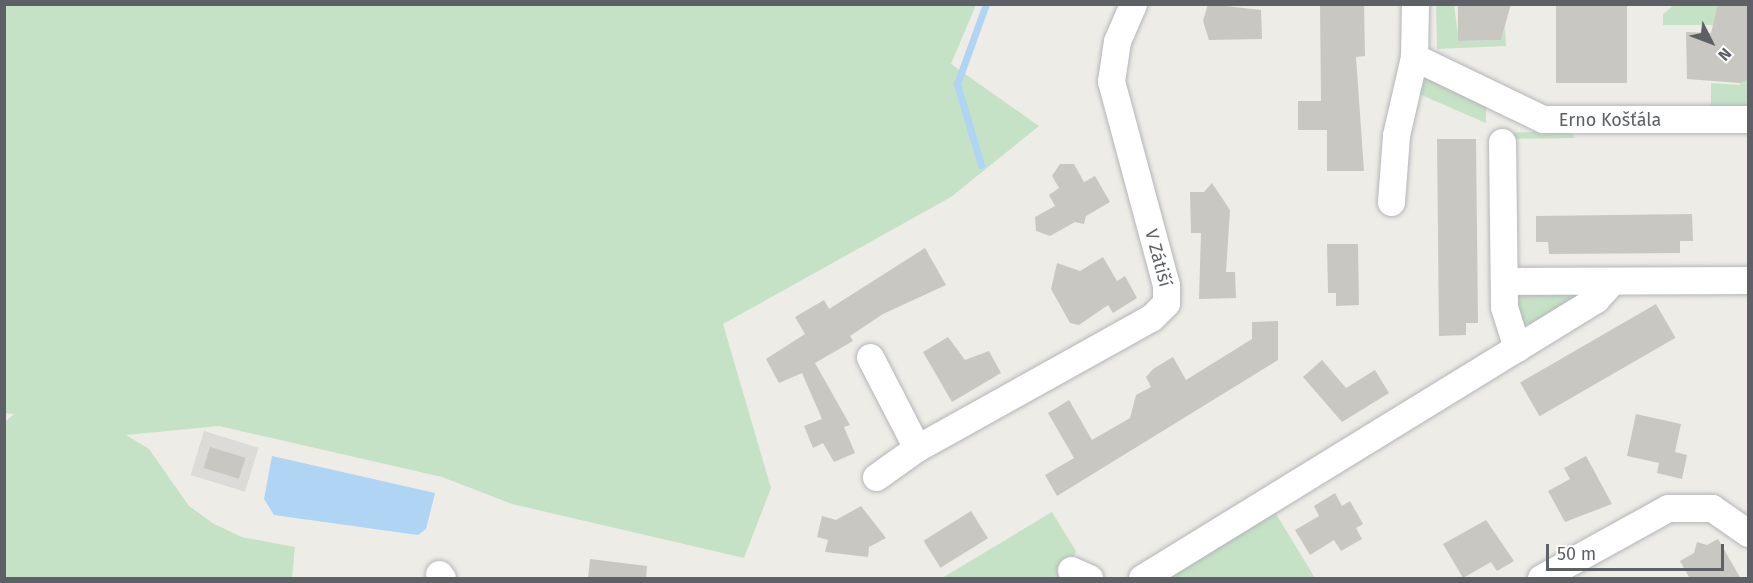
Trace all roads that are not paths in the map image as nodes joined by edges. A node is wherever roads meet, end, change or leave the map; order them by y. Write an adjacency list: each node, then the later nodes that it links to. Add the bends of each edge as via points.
1 (1133, 4): 12 (street, V Zátiší, via 1117,41 1111,81 1167,285 1166,303 1151,318)
2 (1415, 4): 3 (street)
3 (1414, 57): 4 (street, Erno Košťála, via 1543,119); 6 (street, via 1396,135)
4 (1749, 119)
5 (1502, 142): 8 (street)
6 (1391, 202)
7 (1749, 280): 9 (street)
8 (1504, 281): 9 (street); 10 (street, via 1506,324)
9 (1612, 281): 10 (street, via 1605,293)
10 (1517, 348): 15 (street)
11 (870, 357): 12 (street)
12 (917, 448): 13 (street, V Zátiší)
13 (876, 477)
14 (1749, 533): 16 (street, via 1712,508 1668,508)
15 (1142, 579)
16 (1541, 579)

